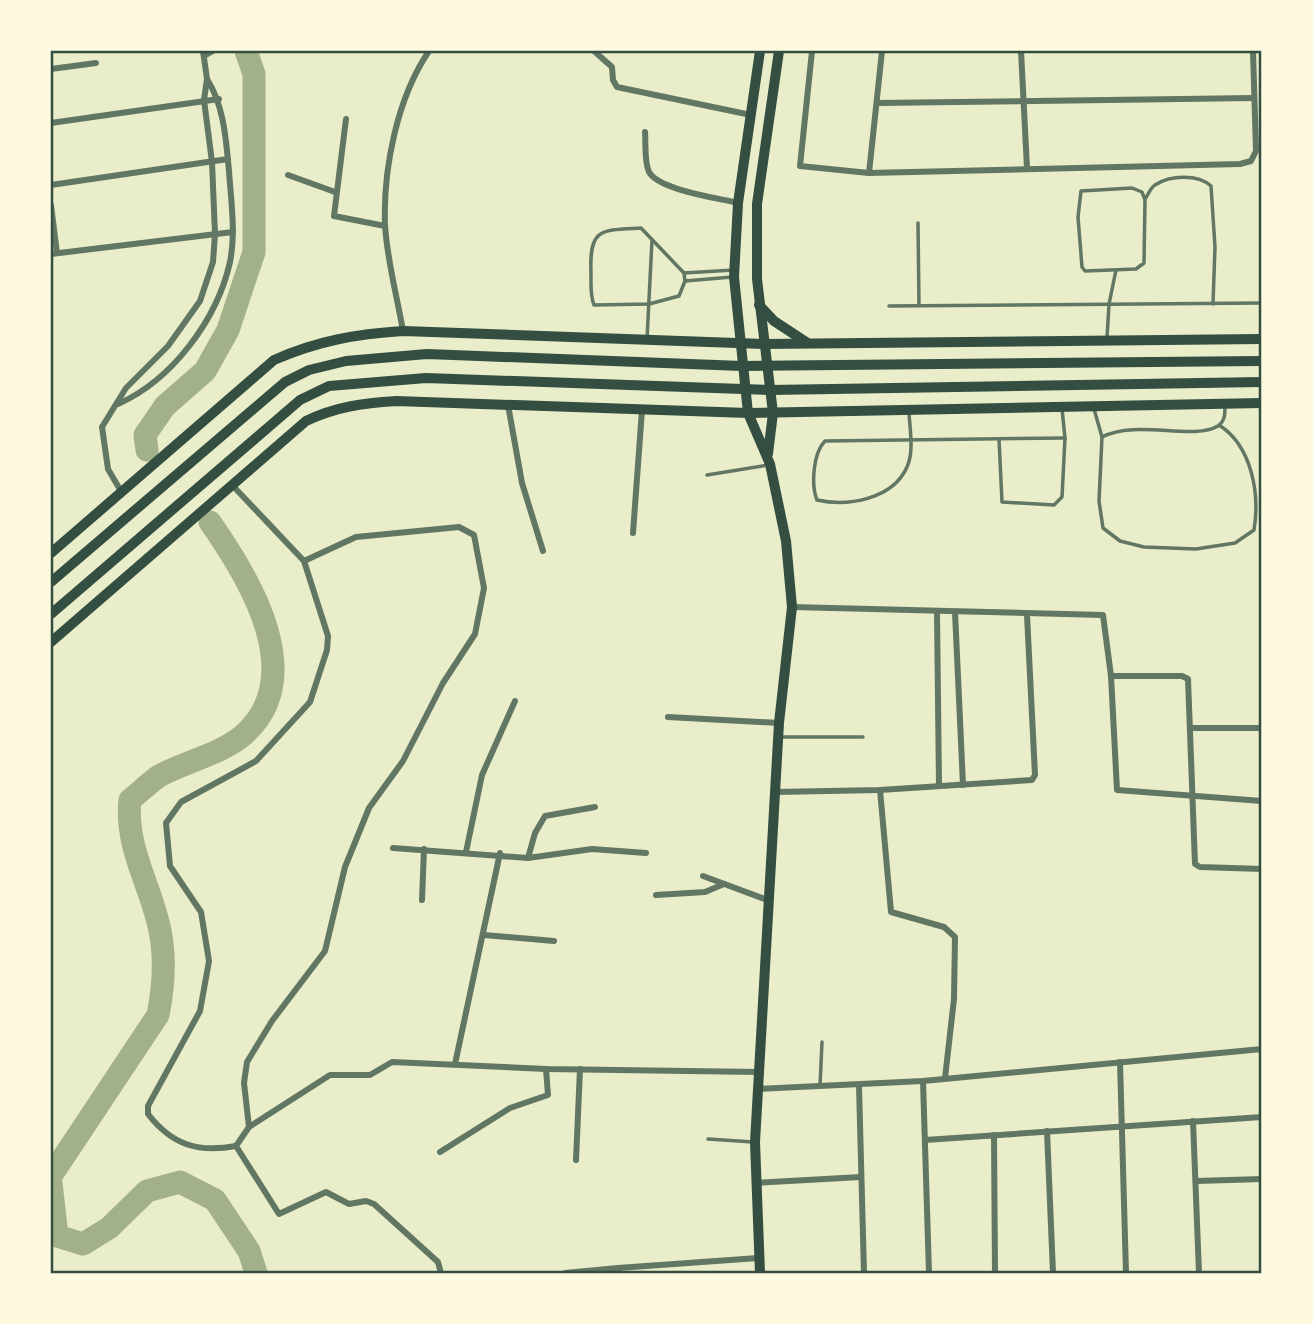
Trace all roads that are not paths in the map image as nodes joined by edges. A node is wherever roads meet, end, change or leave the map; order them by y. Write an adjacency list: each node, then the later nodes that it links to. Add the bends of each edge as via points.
1 (213, 51): 10 (street)
2 (429, 51): 34 (street, via 411,80 396,132)
3 (594, 51): 19 (street, via 612,67 617,87)
4 (760, 51): 19 (main road)
5 (779, 51): 47 (main road, via 757,204)
6 (812, 51): 26 (street, via 800,166)
7 (882, 51): 18 (street)
8 (1021, 51): 17 (street)
9 (1253, 51): 14 (street)
10 (203, 54): 13 (street)
11 (96, 63): 12 (street)
12 (51, 69)
13 (207, 79): 15 (street); 16 (street)
14 (1254, 98): 17 (street); 25 (street, via 1256,150 1251,162)
15 (219, 99): 16 (street); 23 (street)
16 (204, 100): 21 (street); 24 (street)
17 (1024, 101): 18 (street); 25 (street)
18 (877, 103): 26 (street)
19 (751, 116): 31 (main road)
20 (346, 119): 29 (street)
21 (51, 123)
22 (645, 132): 31 (street, via 648,168 655,179)
23 (228, 159): 24 (street); 35 (street)
24 (212, 162): 28 (street); 36 (street)
25 (1027, 168): 26 (street)
26 (869, 173)
27 (288, 175): 29 (street)
28 (51, 185)
29 (335, 192): 34 (street, via 333,213 337,219)
30 (1144, 200): 39 (lane, via 1144,263 1136,269); 39 (lane, via 1142,192 1132,188 1086,190 1079,195 1082,267 1086,271); 46 (lane, via 1154,185 1168,181 1197,178 1210,186)
31 (738, 203): 41 (main road)
32 (51, 205): 38 (street)
33 (918, 223): 49 (lane)
34 (385, 226): 50 (street)
35 (233, 232): 36 (street); 64 (street, via 230,262 214,307 188,345 145,391)
36 (215, 234): 38 (street); 64 (street, via 213,262 200,301 168,346 126,388)
37 (652, 240): 40 (lane); 44 (lane); 44 (lane, via 641,228 605,230 590,249 594,305)
38 (54, 254)
39 (1116, 270): 45 (lane)
40 (684, 273): 41 (lane); 42 (lane)
41 (734, 273): 42 (lane); 54 (main road)
42 (685, 281): 44 (lane, via 679,296)
43 (1262, 303): 46 (lane)
44 (649, 304): 52 (lane)
45 (1109, 304): 46 (lane); 49 (lane); 53 (lane)
46 (1213, 304)
47 (759, 305): 55 (main road); 56 (main road)
48 (889, 306): 49 (lane)
49 (919, 306)
50 (403, 331): 52 (main road); 81 (main road, via 309,344 274,360)
51 (1262, 339): 53 (main road)
52 (646, 340): 54 (main road)
53 (1107, 340): 56 (main road)
54 (739, 344): 55 (main road); 58 (main road)
55 (764, 344): 56 (main road); 59 (main road)
56 (808, 344)
57 (1262, 361): 59 (main road)
58 (742, 366): 59 (main road); 61 (main road); 82 (main road, via 427,354 369,357 309,370 285,382)
59 (766, 366): 62 (main road)
60 (1262, 382): 62 (main road)
61 (745, 390): 62 (main road); 72 (main road); 84 (main road, via 426,378 329,386 300,400)
62 (770, 390): 71 (main road)
63 (1262, 403): 65 (main road)
64 (118, 404): 81 (street, via 102,427 108,469)
65 (1225, 404): 68 (main road); 73 (lane, via 1225,417)
66 (508, 405): 69 (main road); 80 (main road, via 396,401 329,410 306,421); 85 (street, via 522,483)
67 (1062, 406): 68 (main road); 70 (main road); 75 (lane)
68 (1094, 406): 74 (lane)
69 (642, 410): 72 (main road); 83 (street)
70 (909, 411): 71 (main road); 77 (lane)
71 (773, 412): 72 (main road); 78 (main road)
72 (748, 413): 78 (main road)
73 (1219, 425): 74 (lane, via 1204,430 1117,429); 74 (lane, via 1234,435 1251,474 1258,504 1254,530 1235,543 1196,549 1144,547 1120,541 1103,528 1099,501)
74 (1102, 437)
75 (1065, 438): 76 (lane); 76 (lane, via 1062,497 1054,505 1002,502)
76 (999, 439): 77 (lane)
77 (910, 441): 77 (lane, via 825,441 817,457 815,497 844,501 882,494 898,482 908,466)
78 (769, 460): 79 (lane); 89 (main road, via 786,541)
79 (707, 475)
80 (234, 487): 87 (street); 94 (main road)
81 (122, 493): 86 (main road)
82 (121, 522): 84 (main road); 88 (main road)
83 (634, 533)
84 (136, 541): 92 (main road)
85 (543, 551)
86 (51, 553)
87 (304, 561): 139 (street, via 356,537 458,527 474,535 484,587 475,634 357,834 325,951 247,1062 244,1083); 145 (street, via 328,636 310,702 256,761 181,802 166,823 170,866 201,912 209,961 200,1011 148,1106 148,1115 163,1134 180,1144)
88 (51, 582)
89 (792, 607): 90 (street); 98 (main road)
90 (937, 612): 91 (street); 104 (street)
91 (955, 612): 93 (street); 103 (street)
92 (51, 614)
93 (1027, 615): 95 (street, via 1102,615); 103 (street, via 1035,777)
94 (51, 642)
95 (1111, 676): 99 (street, via 1188,679); 107 (street, via 1116,790)
96 (515, 701): 112 (street, via 482,775)
97 (668, 717): 98 (street)
98 (779, 723): 101 (main road)
99 (1191, 728): 100 (street); 107 (street)
100 (1262, 728)
101 (778, 737): 102 (lane); 106 (main road)
102 (863, 737)
103 (963, 785): 104 (street)
104 (939, 786): 105 (street)
105 (880, 790): 106 (street); 131 (street, via 891,912 944,927 955,937)
106 (775, 792): 121 (main road)
107 (1191, 797): 108 (street); 116 (street, via 1195,864)
108 (1262, 801)
109 (595, 807): 115 (street, via 545,816)
110 (393, 848): 111 (street)
111 (424, 849): 112 (street); 120 (street)
112 (466, 852): 113 (street)
113 (500, 853): 115 (street); 122 (street)
114 (646, 853): 115 (street, via 592,849)
115 (528, 858)
116 (1262, 869)
117 (703, 876): 118 (street)
118 (724, 884): 119 (street, via 705,891); 121 (street)
119 (656, 895)
120 (422, 900)
121 (770, 901): 130 (main road)
122 (484, 935): 123 (street); 127 (street)
123 (554, 941)
124 (822, 1042): 134 (lane)
125 (1262, 1049): 126 (street)
126 (1121, 1062): 131 (street); 138 (street)
127 (455, 1064): 128 (street); 139 (street, via 392,1062 370,1076 330,1075)
128 (545, 1069): 129 (street); 146 (street, via 548,1095 510,1108)
129 (580, 1069): 130 (street); 147 (street)
130 (759, 1072): 135 (main road)
131 (945, 1078): 132 (street)
132 (923, 1082): 133 (street); 143 (street)
133 (859, 1086): 134 (street); 148 (street)
134 (820, 1087): 135 (street)
135 (758, 1088): 144 (main road)
136 (1262, 1117): 137 (street)
137 (1193, 1121): 138 (street); 150 (street)
138 (1125, 1125): 140 (street); 161 (street)
139 (249, 1127): 145 (street)
140 (1047, 1131): 141 (street); 160 (street)
141 (994, 1135): 143 (street); 159 (street)
142 (708, 1139): 144 (lane)
143 (925, 1140): 158 (street)
144 (755, 1142): 151 (main road)
145 (236, 1146): 154 (street, via 279,1214 326,1192 348,1203 366,1201 438,1262)
146 (440, 1152)
147 (576, 1160)
148 (862, 1177): 151 (street); 157 (street)
149 (1262, 1179): 150 (street)
150 (1196, 1181): 162 (street)
151 (755, 1183): 152 (main road)
152 (758, 1258): 153 (street); 156 (main road)
153 (619, 1270): 155 (street)
154 (441, 1273)
155 (565, 1273)
156 (760, 1273)
157 (864, 1273)
158 (929, 1273)
159 (995, 1273)
160 (1053, 1273)
161 (1126, 1273)
162 (1199, 1273)

